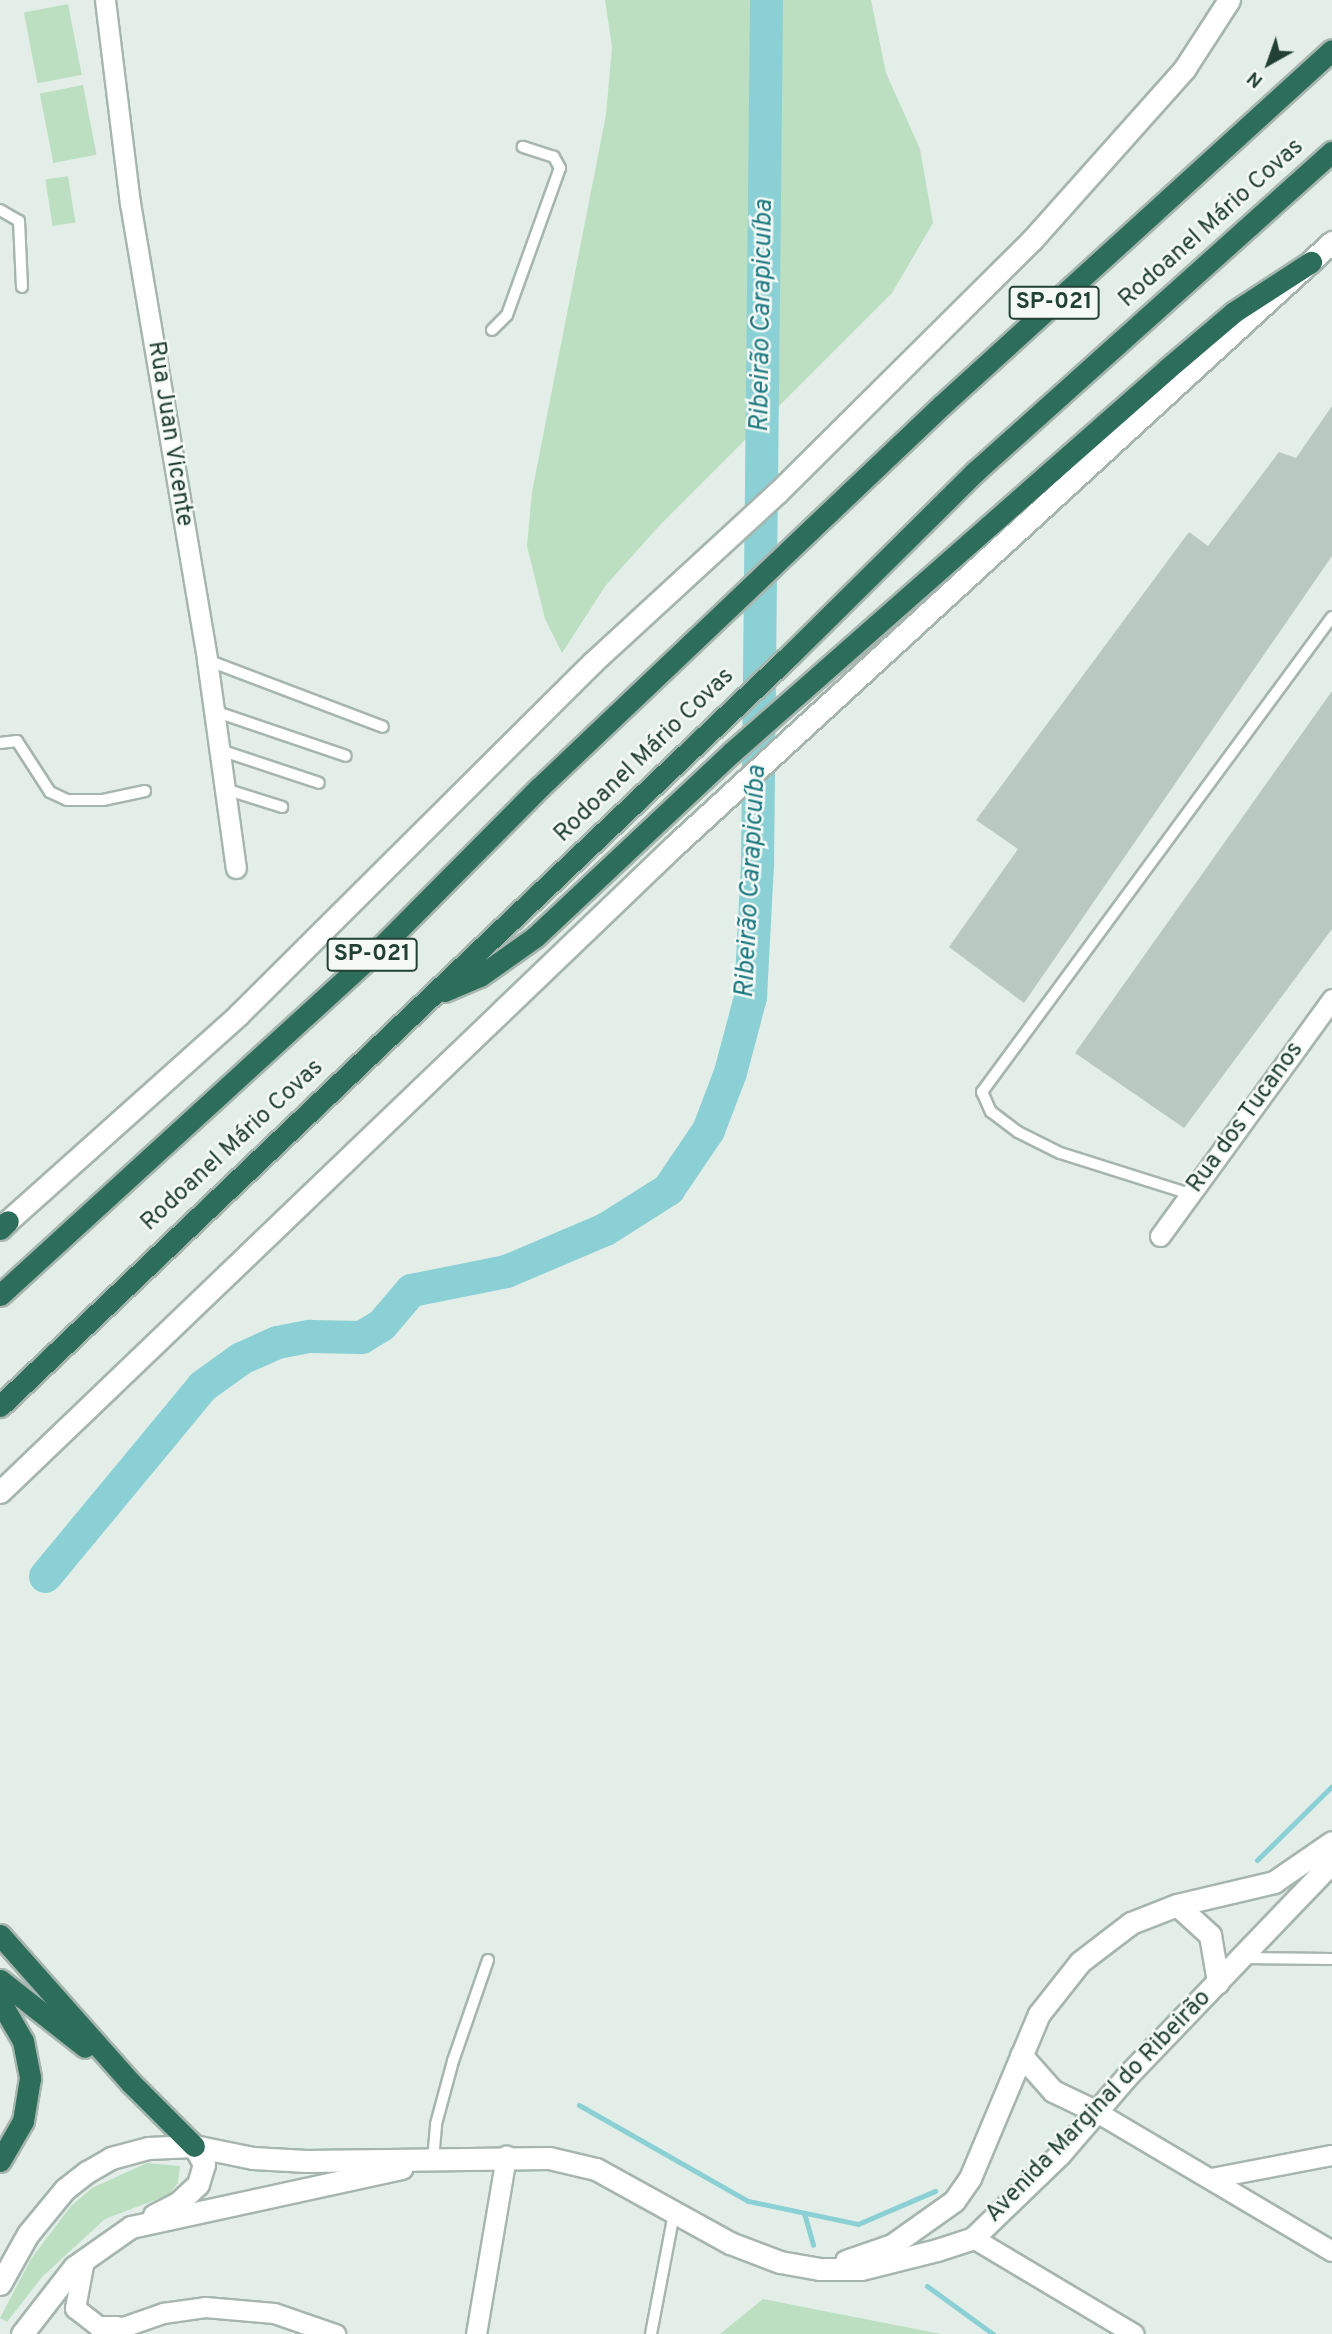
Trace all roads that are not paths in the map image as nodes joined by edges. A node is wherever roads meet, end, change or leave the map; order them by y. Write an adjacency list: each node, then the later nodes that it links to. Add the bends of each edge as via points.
1 (105, 0): 12 (street, Rua Juan Vicente, via 130,202)
2 (1229, 0): 26 (main road, via 1185,68 1032,240 778,492 593,662 238,1015)
3 (1332, 50): 28 (highway, Rodoanel Mário Covas / SP-021, via 779,560 383,945)
4 (523, 147): 10 (lane, via 554,157 560,168 508,315)
5 (1332, 152): 23 (highway, Rodoanel Mário Covas / SP-021, via 976,471)
6 (0, 210): 9 (lane, via 19,221)
7 (1332, 242): 8 (main road)
8 (1311, 262): 23 (highway, via 1224,320 732,753 535,937 480,976); 30 (main road, via 675,845)
9 (22, 287)
10 (492, 330)
11 (1332, 617): 25 (lane, via 982,1092 991,1112 1060,1153)
12 (207, 660): 13 (street, Rua Juan Vicente); 14 (lane)
13 (214, 711): 16 (street, Rua Juan Vicente); 17 (lane)
14 (383, 727)
15 (0, 743): 20 (lane, via 17,741 50,792 67,800 103,800)
16 (220, 750): 18 (lane); 19 (street, Rua Juan Vicente)
17 (346, 756)
18 (319, 783)
19 (225, 789): 21 (lane); 22 (street, Rua Juan Vicente)
20 (145, 791)
21 (282, 807)
22 (236, 868)
23 (432, 996): 29 (highway, Rodoanel Mário Covas / SP-021, via 100,1306)
24 (1332, 999): 25 (street, Rua dos Tucanos)
25 (1191, 1194): 27 (street, Rua dos Tucanos)
26 (3, 1225)
27 (1160, 1236)
28 (0, 1296)
29 (0, 1406)
30 (0, 1492)
31 (1332, 1842): 33 (main road, Avenida Marginal do Ribeirão, via 1273,1882)
32 (1332, 1862): 35 (main road, Avenida Marginal do Ribeirão)
33 (1177, 1905): 39 (main road, via 1210,1935); 41 (main road, Avenida Marginal do Ribeirão, via 1131,1923 1080,1962 1040,2014)
34 (0, 1935): 42 (highway)
35 (1240, 1958): 36 (lane); 39 (main road, Avenida Marginal do Ribeirão)
36 (1332, 1959)
37 (488, 1960): 47 (lane, via 453,2061 436,2124)
38 (0, 1980): 42 (highway)
39 (1218, 1982): 43 (main road, Avenida Marginal do Ribeirão)
40 (0, 2001): 48 (highway, via 23,2041 30,2078 23,2121)
41 (1021, 2055): 43 (main road, via 1053,2091); 55 (main road, Avenida Marginal do Ribeirão, via 970,2178 954,2201 892,2245)
42 (131, 2083): 44 (highway)
43 (1095, 2111): 49 (street); 52 (main road, Avenida Marginal do Ribeirão, via 1060,2154)
44 (194, 2146): 47 (main road, Avenida Marginal do Ribeirão, via 293,2161); 51 (main road, via 204,2164 198,2184 179,2202); 56 (main road, Avenida Marginal do Ribeirão, via 148,2148 86,2172 65,2189 28,2234)
45 (1332, 2155): 49 (street)
46 (506, 2156): 47 (main road, Avenida Marginal do Ribeirão); 50 (main road, Avenida Marginal do Ribeirão, via 596,2169); 61 (street)
47 (433, 2160): 51 (main road, Avenida Marginal do Ribeirão)
48 (0, 2161)
49 (1210, 2178): 53 (street)
50 (675, 2209): 55 (main road, Avenida Marginal do Ribeirão, via 730,2243 780,2262); 62 (lane)
51 (131, 2227): 54 (main road, Avenida Marginal do Ribeirão)
52 (973, 2238): 55 (main road, Avenida Marginal do Ribeirão, via 896,2263); 63 (street)
53 (1332, 2250)
54 (84, 2260): 57 (street, via 75,2308 98,2326); 58 (main road, Avenida Marginal do Ribeirão, via 52,2291)
55 (820, 2269)
56 (0, 2284)
57 (125, 2326): 59 (street); 60 (street, via 163,2313 205,2307 274,2313)
58 (22, 2334)
59 (103, 2334)
60 (335, 2334)
61 (476, 2334)
62 (651, 2334)
63 (1133, 2334)

